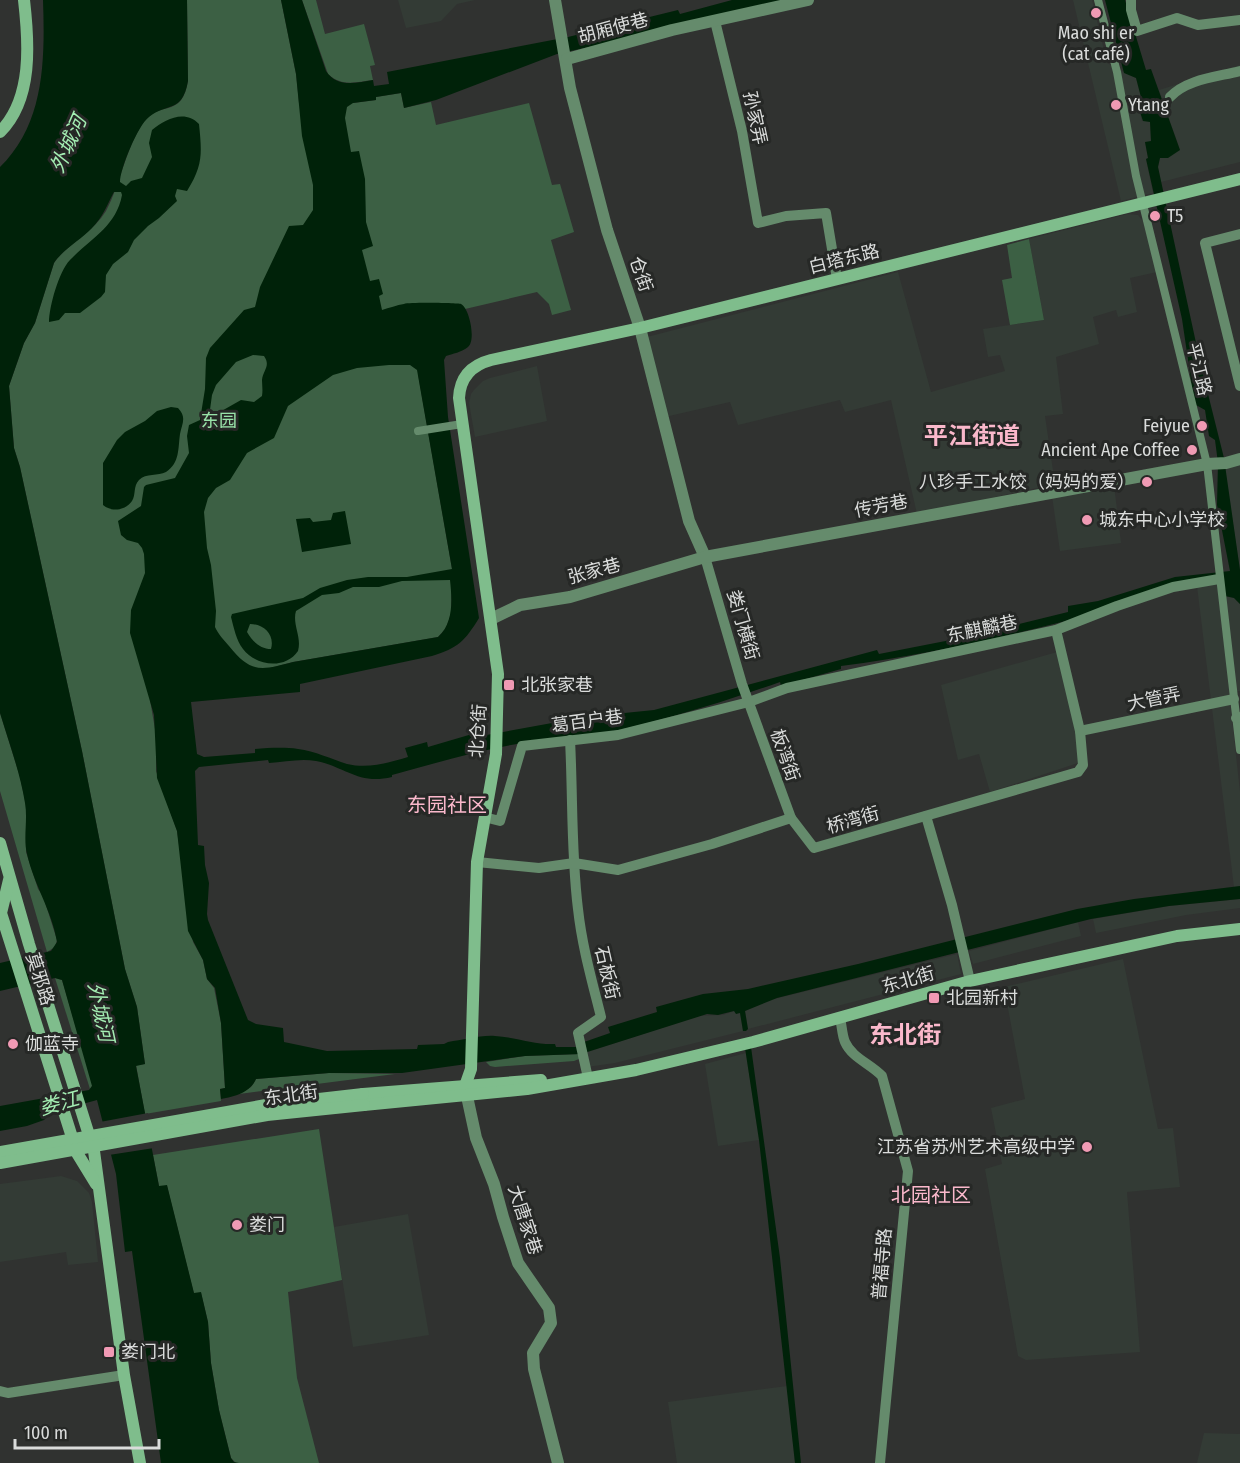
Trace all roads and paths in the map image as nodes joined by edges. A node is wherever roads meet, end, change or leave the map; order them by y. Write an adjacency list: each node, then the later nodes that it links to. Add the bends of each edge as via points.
1 (24, 0): 11 (main road, via 26,56 22,96)
2 (555, 0): 8 (street, 仓街)
3 (808, 0): 7 (street, 胡厢使巷)
4 (1098, 0): 13 (street, 平江路)
5 (1131, 0): 6 (street, via 1137,31 1177,18 1198,25)
6 (1240, 20)
7 (715, 21): 8 (street, 胡厢使巷); 15 (street, 孙家弄, via 759,223 826,213)
8 (566, 57): 16 (street, 仓街, via 570,88 607,230)
9 (1240, 71): 10 (street, via 1193,83)
10 (1170, 97)
11 (0, 132)
12 (1240, 179): 13 (main road, 白塔东路)
13 (1146, 202): 15 (main road, 白塔东路); 22 (street, 平江路)
14 (1240, 234): 18 (street, via 1205,243)
15 (837, 279): 16 (main road, 白塔东路)
16 (640, 328): 17 (main road, 白塔东路, via 491,360); 23 (street, 仓街, via 689,521)
17 (462, 380): 19 (main road, 北仓街)
18 (1240, 386)
19 (457, 424): 20 (street); 25 (main road, 北仓街)
20 (420, 431)
21 (1240, 459): 22 (street, 传芳巷)
22 (1216, 464): 23 (street, 传芳巷); 24 (street, 平江路)
23 (705, 557): 25 (street, 张家巷, via 570,597 520,605); 27 (street, 娄门横街)
24 (1219, 577): 26 (street, 东麒麟巷, via 1173,587); 28 (street, 平江路)
25 (492, 619): 34 (main road, 北仓街, via 498,729)
26 (1056, 630): 27 (street, 东麒麟巷); 30 (street, 桥湾街)
27 (748, 699): 31 (street, 葛百户巷, via 618,735); 35 (street, 板湾街)
28 (1234, 699): 29 (street, 平江路); 30 (street, 大管弄)
29 (1238, 718): 32 (street, 平江路)
30 (1080, 731): 33 (street, 桥湾街, via 1083,765 1078,772)
31 (570, 740): 34 (street, 葛百户巷, via 522,746 500,821); 38 (street)
32 (1240, 750)
33 (926, 816): 35 (street, 桥湾街, via 814,848); 43 (street)
34 (484, 817): 37 (main road, 北仓街)
35 (791, 818): 38 (street, via 618,870)
36 (0, 843): 39 (main road, 莫邪路)
37 (477, 862): 38 (street, via 539,868); 46 (main road, 北仓街, via 471,1069)
38 (574, 863): 45 (street, 石板街, via 586,958 601,1017 578,1033)
39 (9, 880): 40 (main road, 莫邪路); 41 (main road, 莫邪路)
40 (19, 912): 41 (main road); 50 (main road, 莫邪路, via 94,1152)
41 (0, 913): 50 (main road, 莫邪路, via 77,1153)
42 (1240, 930): 43 (main road, 东北街, via 1177,936)
43 (970, 981): 44 (main road, 东北街)
44 (840, 1018): 45 (main road, 东北街, via 675,1062); 55 (street, 普福寺路, via 845,1042 852,1053 882,1076 908,1171)
45 (588, 1078): 46 (main road, 东北街)
46 (465, 1091): 47 (main road, 东北街); 54 (street, 大唐家巷, via 476,1138 518,1263 549,1308 550,1323 533,1353)
47 (363, 1099): 48 (main road, 东北街, bridge, via 266,1105); 49 (main road, 东北街, bridge)
48 (0, 1152)
49 (0, 1163)
50 (98, 1187): 51 (main road, 莫邪路)
51 (124, 1375): 52 (street, via 8,1393); 53 (main road, 莫邪路)
52 (0, 1391)
53 (140, 1463)
54 (558, 1463)
55 (880, 1463)

